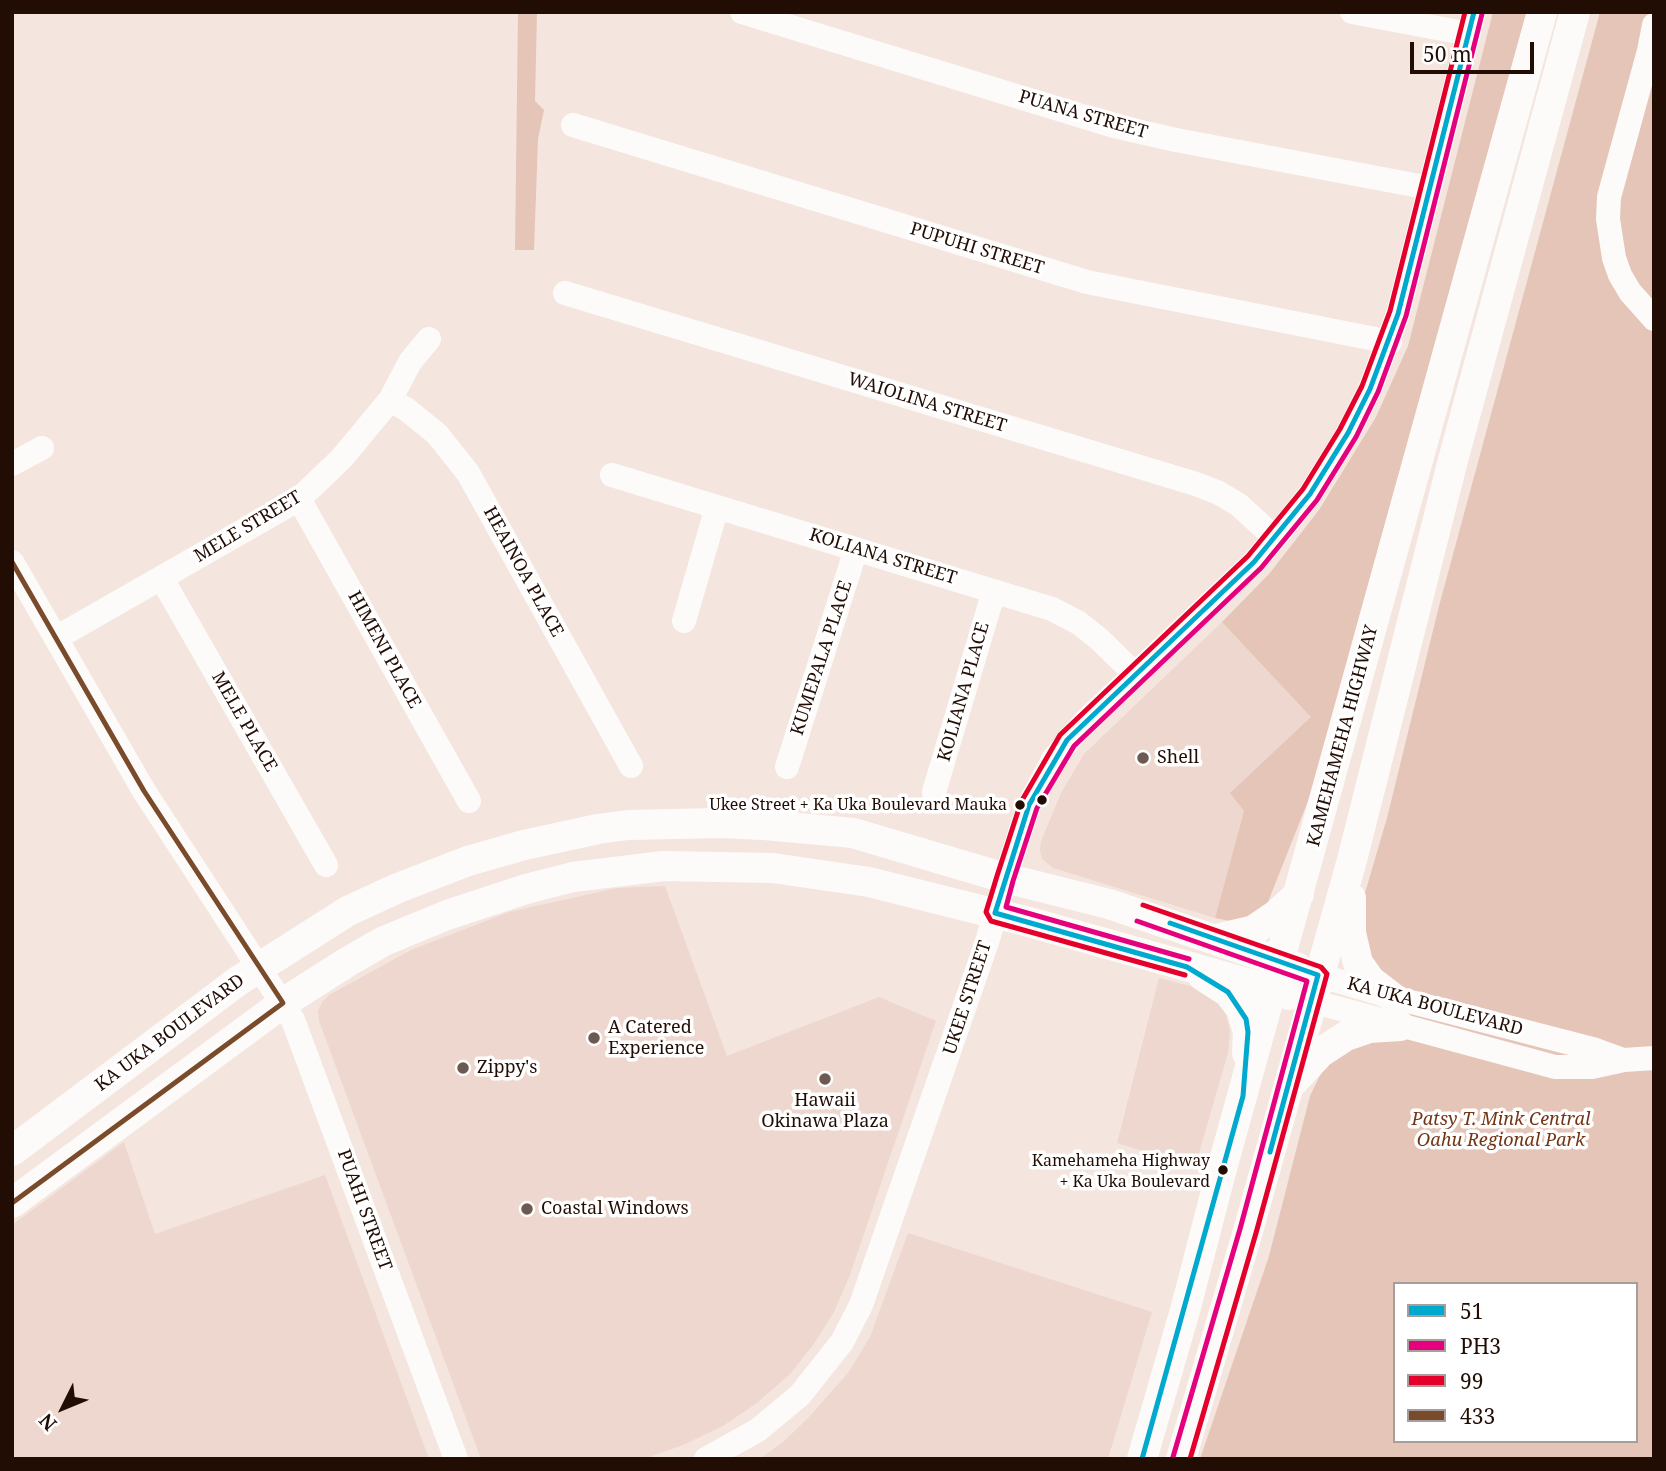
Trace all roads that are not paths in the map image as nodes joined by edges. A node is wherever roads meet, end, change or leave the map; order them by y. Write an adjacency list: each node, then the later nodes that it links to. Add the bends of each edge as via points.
1 (742, 12): 8 (street, PUANA STREET, via 1114,126)
2 (1352, 12): 5 (street)
3 (1542, 12): 37 (main road, KAMEHAMEHA HIGHWAY)
4 (1575, 12): 33 (main road, via 1453,460)
5 (1471, 23): 8 (street, UKEE STREET)
6 (1654, 25): 10 (street, via 1609,197 1608,219 1620,275)
7 (573, 125): 12 (street, PUPUHI STREET, via 1087,282)
8 (1430, 188): 12 (street, UKEE STREET)
9 (565, 293): 19 (street, WAIOLINA STREET, via 1196,484 1239,505)
10 (1654, 319)
11 (429, 339): 13 (street, MELE STREET, via 410,362)
12 (1390, 342): 19 (street, UKEE STREET, via 1348,433 1310,494)
13 (390, 400): 17 (street, MELE STREET, via 341,459); 27 (street, HEAINOA PLACE, via 437,434 468,473)
14 (42, 448): 15 (street)
15 (12, 464)
16 (612, 475): 18 (street, KOLIANA STREET)
17 (299, 499): 22 (street, MELE STREET); 30 (street, HIMENI PLACE)
18 (717, 507): 20 (street, KOLIANA STREET); 24 (street)
19 (1275, 538): 26 (street, UKEE STREET)
20 (856, 549): 23 (street, KOLIANA STREET); 28 (street, KUMEPALA PLACE)
21 (12, 562): 25 (street, PUAHI STREET)
22 (162, 579): 25 (street, MELE STREET); 34 (street, MELE PLACE)
23 (994, 591): 26 (street, KOLIANA STREET, via 1052,609 1079,623); 29 (street, KOLIANA PLACE)
24 (684, 621)
25 (56, 638): 40 (street, PUAHI STREET, via 144,792)
26 (1135, 674): 36 (street, UKEE STREET, via 1054,758 1030,806)
27 (631, 766)
28 (787, 767)
29 (934, 792)
30 (469, 801)
31 (720, 824): 32 (main road, KA UKA BOULEVARD); 35 (main road, via 691,836); 36 (main road, KA UKA BOULEVARD, via 853,834)
32 (598, 829): 35 (main road, via 621,836); 40 (main road, KA UKA BOULEVARD, via 489,854 398,888 348,911)
33 (1352, 860): 43 (main road); 44 (main road, via 1355,954 1363,972)
34 (326, 865)
35 (664, 866): 38 (main road, KA UKA BOULEVARD, via 787,870 869,881); 45 (main road, KA UKA BOULEVARD, via 573,877 447,915 384,941)
36 (1005, 878): 38 (street, UKEE STREET); 39 (main road, KA UKA BOULEVARD, via 1109,904)
37 (1300, 894): 39 (main road, via 1254,930); 42 (main road, KAMEHAMEHA HIGHWAY)
38 (995, 913): 41 (main road, KA UKA BOULEVARD); 54 (street, UKEE STREET, via 862,1306 842,1342 800,1395 758,1430)
39 (1216, 939): 42 (main road, KA UKA BOULEVARD)
40 (260, 966): 45 (street, PUAHI STREET); 51 (main road, KA UKA BOULEVARD)
41 (1187, 967): 42 (main road, KA UKA BOULEVARD); 50 (main road, via 1228,992 1246,1019)
42 (1276, 976): 43 (main road, KA UKA BOULEVARD); 50 (main road, KAMEHAMEHA HIGHWAY)
43 (1315, 988): 44 (street, KA UKA BOULEVARD); 46 (street, KA UKA BOULEVARD); 49 (main road)
44 (1392, 997): 48 (street, KA UKA BOULEVARD)
45 (283, 1003): 52 (main road, KA UKA BOULEVARD); 53 (street, PUAHI STREET)
46 (1400, 1026): 48 (street, KA UKA BOULEVARD, via 1555,1067 1592,1067); 49 (main road, via 1369,1028 1339,1040)
47 (1654, 1058): 48 (street, KA UKA BOULEVARD)
48 (1624, 1060)
49 (1287, 1088): 56 (main road)
50 (1243, 1096): 55 (main road, KAMEHAMEHA HIGHWAY)
51 (22, 1143): 52 (main road)
52 (15, 1199)
53 (456, 1459)
54 (706, 1459)
55 (1142, 1459)
56 (1181, 1459)

